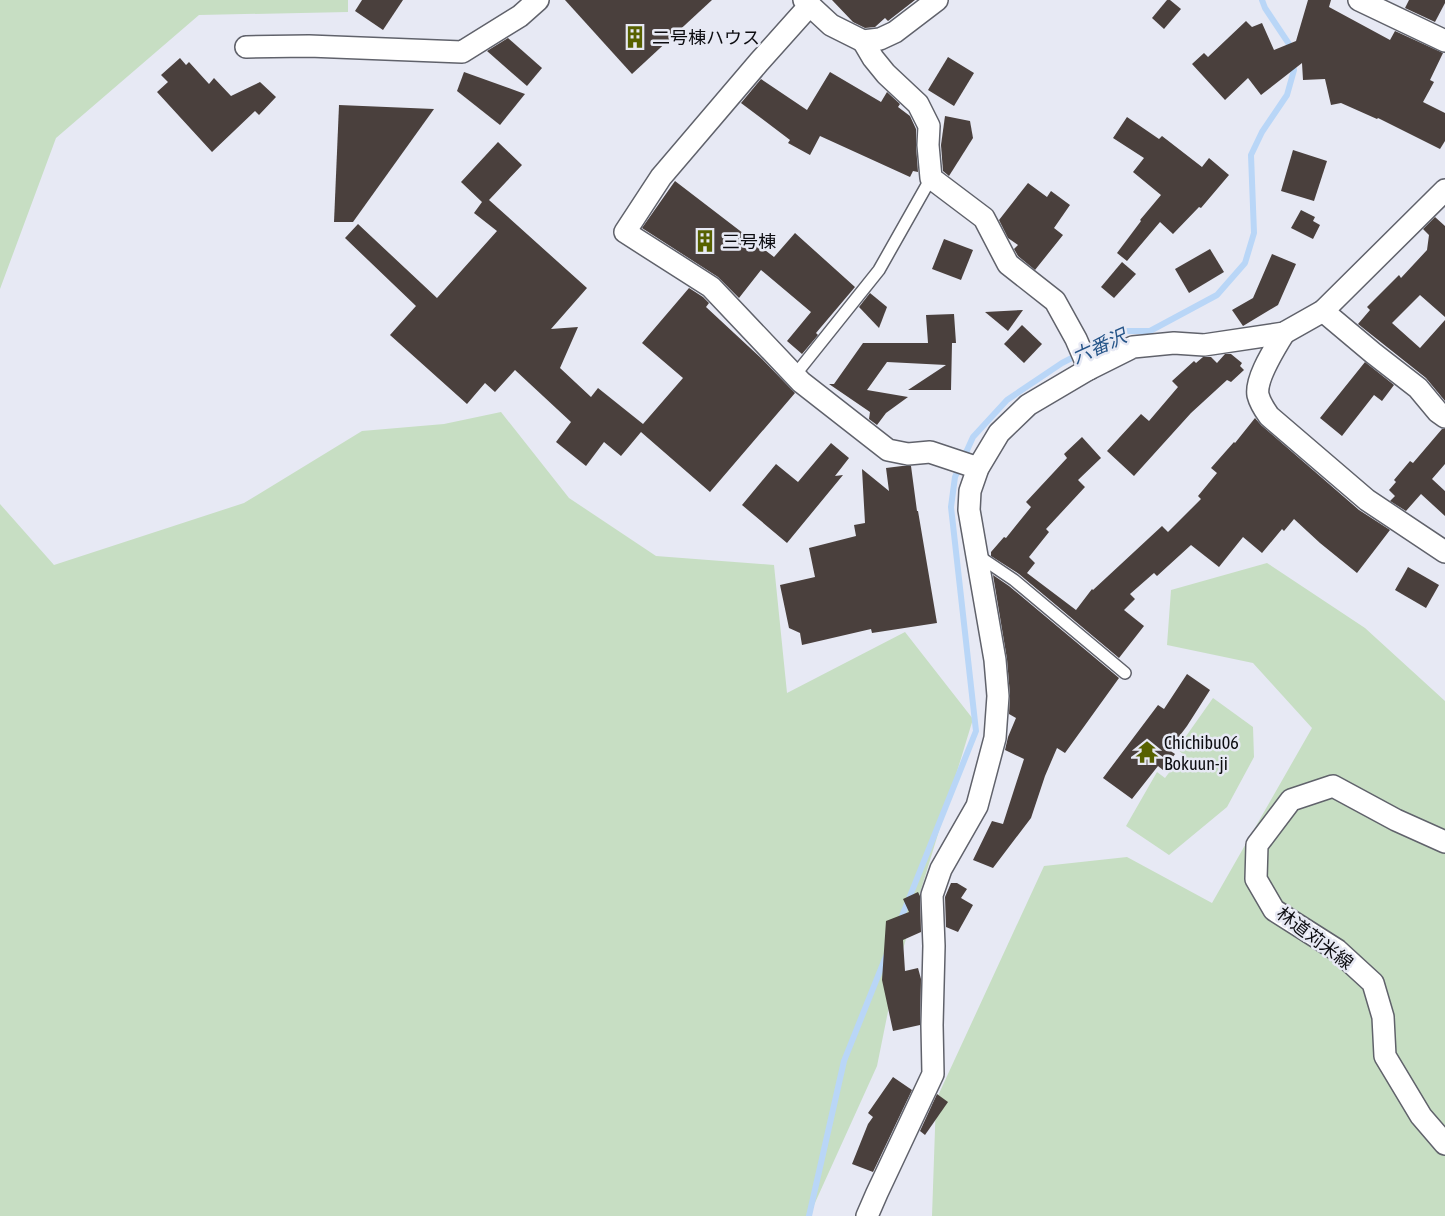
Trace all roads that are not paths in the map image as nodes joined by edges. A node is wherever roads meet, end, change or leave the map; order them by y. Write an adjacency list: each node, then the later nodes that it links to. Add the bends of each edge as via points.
1 (538, 0): 7 (street, via 520,16 462,52)
2 (937, 0): 5 (street, via 895,32 880,39)
3 (1359, 0): 6 (street)
4 (807, 3): 5 (street, via 831,25); 13 (street, via 661,177 625,232 711,287)
5 (863, 41): 8 (street, via 886,74 918,104 929,126)
6 (1445, 41)
7 (246, 47)
8 (930, 178): 12 (street, via 984,218 1008,264 1055,301); 13 (lane, via 879,270)
9 (1439, 200): 10 (street)
10 (1323, 311): 11 (street); 14 (street, via 1418,388)
11 (1284, 333): 12 (street, via 1204,345 1174,343 1133,347); 16 (street, via 1263,370 1257,393 1269,416 1367,500)
12 (1088, 365): 15 (street, via 1028,405 999,433)
13 (795, 375): 15 (street, via 888,450 908,454 930,452)
14 (1445, 417)
15 (978, 468): 17 (street, via 970,491 969,510)
16 (1445, 552)
17 (977, 555): 18 (lane, via 1014,580); 21 (street, via 995,660 998,696 995,738 977,806 941,869 932,895 933,1074)
18 (1125, 673)
19 (1445, 842): 20 (street, 林道苅米線, via 1332,786 1291,800 1274,820 1257,845 1256,879 1274,910 1337,950 1372,983 1383,1017 1385,1056 1421,1116)
20 (1445, 1144)
21 (867, 1216)

